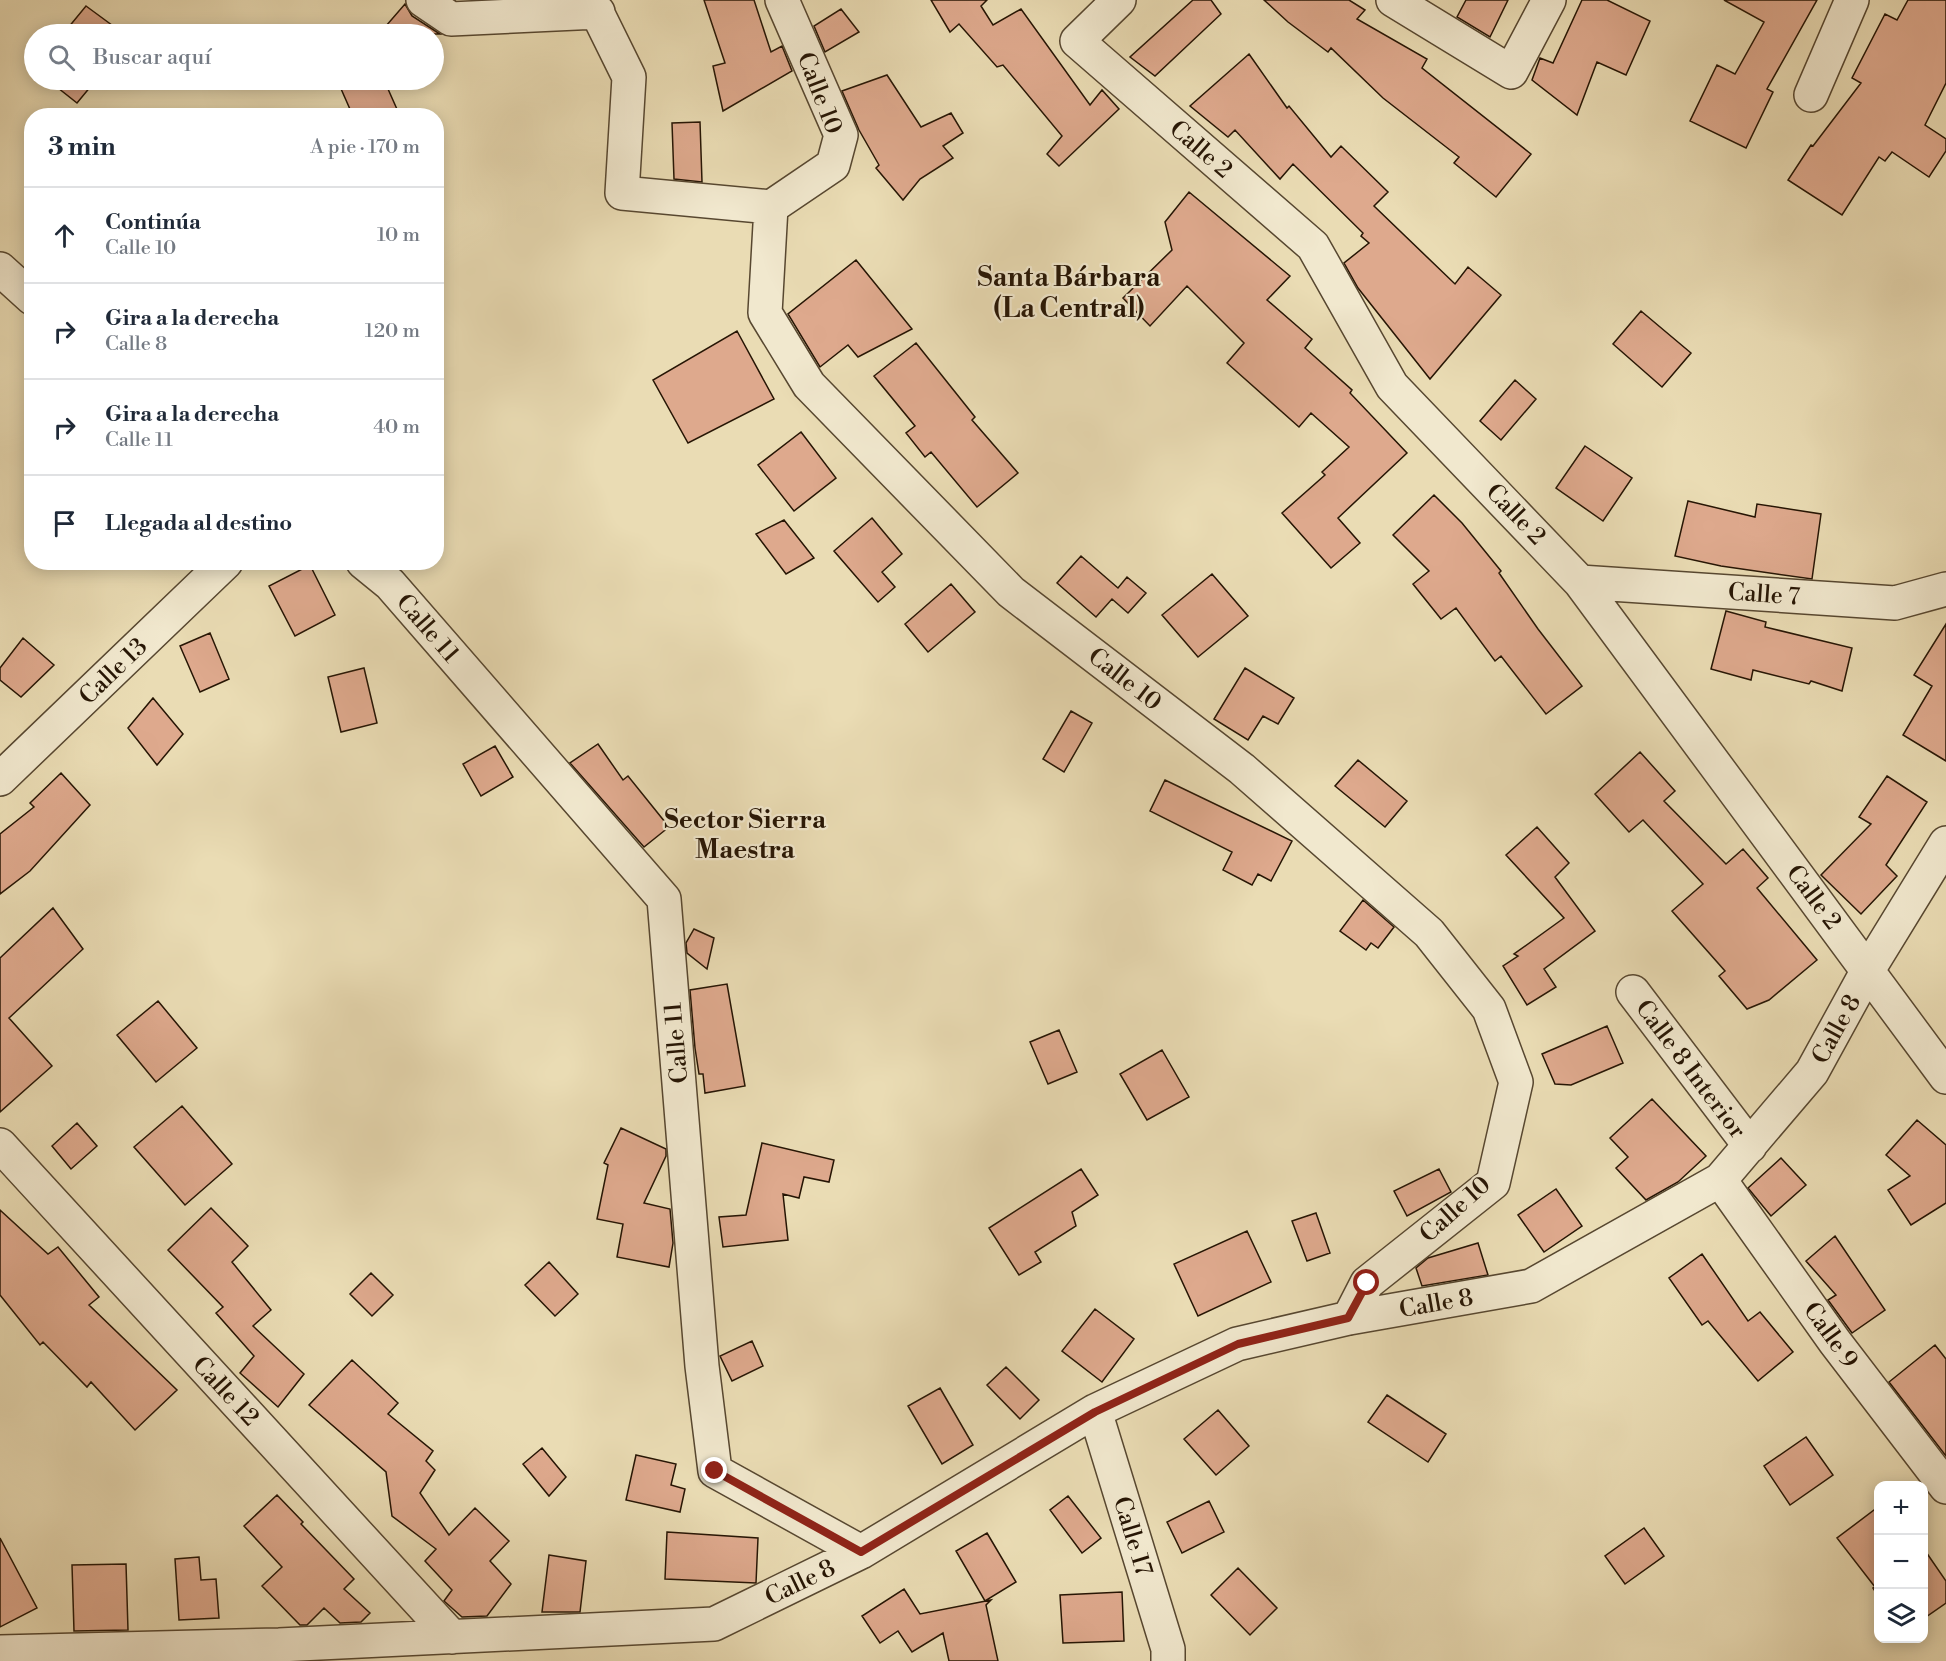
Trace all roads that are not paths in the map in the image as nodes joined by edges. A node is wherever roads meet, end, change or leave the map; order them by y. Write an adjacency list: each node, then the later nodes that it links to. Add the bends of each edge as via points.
1 (423, 0): 7 (street, via 451,19)
2 (782, 0): 9 (street, Calle 10, via 841,135 832,165)
3 (1119, 0): 14 (street, Calle 2, via 1077,41 1313,246 1392,386)
4 (1393, 0): 5 (street, via 1511,72)
5 (1549, 0)
6 (1852, 0): 8 (street)
7 (595, 6): 9 (street, via 629,77 621,193)
8 (1810, 95)
9 (771, 207): 24 (street, Calle 10, via 765,313 809,385 1011,592 1251,777 1429,933 1489,1009 1516,1082 1493,1183 1367,1283)
10 (0, 269): 11 (street)
11 (24, 291)
12 (218, 570): 16 (street, Calle 13)
13 (372, 570): 27 (street, Calle 11, via 390,585 664,899 701,1354 715,1471)
14 (1580, 582): 15 (street, Calle 7, via 1895,603); 18 (street, Calle 2)
15 (1946, 589)
16 (0, 779)
17 (1946, 843): 18 (street, Calle 8)
18 (1868, 970): 20 (street, Calle 2); 22 (street, Calle 8, via 1812,1072)
19 (1633, 992): 22 (street, Calle 8 Interior)
20 (1946, 1077)
21 (0, 1145): 28 (street, Calle 12)
22 (1750, 1146): 23 (street, Calle 8)
23 (1720, 1180): 24 (street, Calle 8, via 1531,1286); 26 (street, Calle 9, via 1835,1342)
24 (1348, 1318): 25 (street, Calle 8, via 1238,1344)
25 (1095, 1412): 27 (street, Calle 8); 30 (street, Calle 17, via 1168,1649)
26 (1946, 1487)
27 (861, 1552): 28 (street, Calle 8, via 714,1624)
28 (452, 1637): 29 (street, Calle 8)
29 (0, 1652)
30 (1168, 1661)

